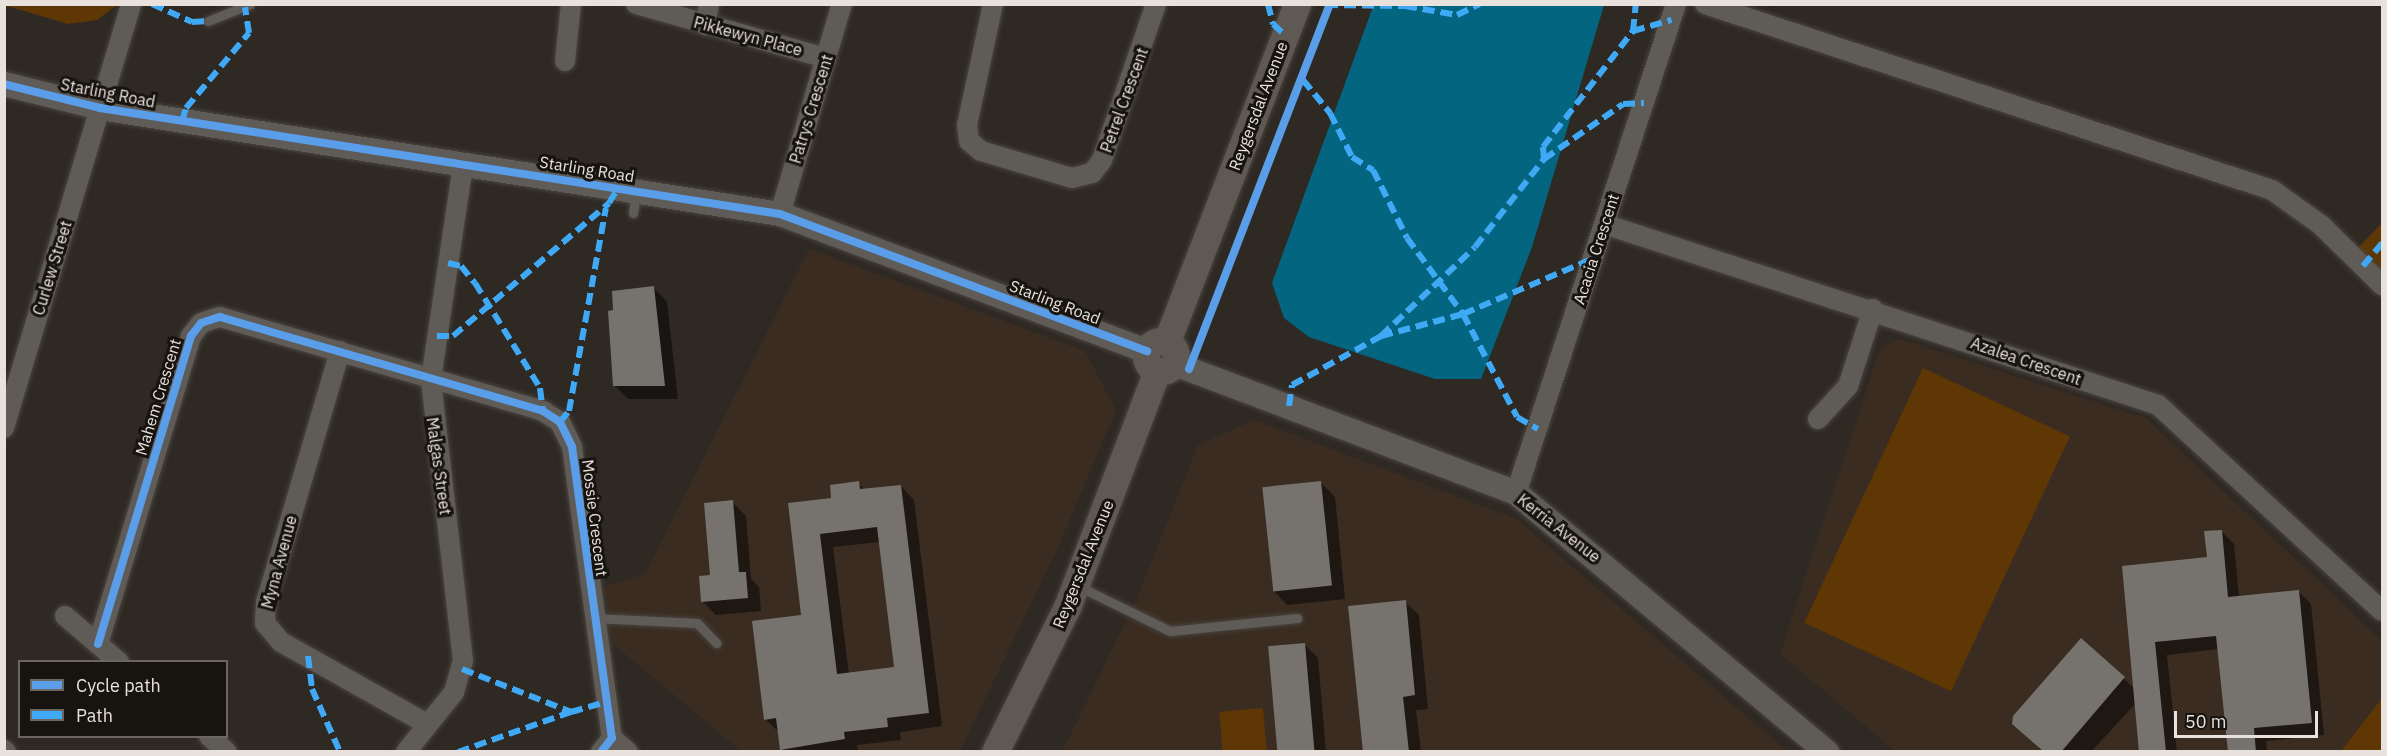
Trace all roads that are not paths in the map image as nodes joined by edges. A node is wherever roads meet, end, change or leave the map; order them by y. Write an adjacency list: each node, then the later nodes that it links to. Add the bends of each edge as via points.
1 (131, 4): 17 (street, Curlew Street)
2 (250, 4): 12 (lane)
3 (571, 4): 15 (street)
4 (636, 4): 13 (street, Pikkewyn Place)
5 (708, 4): 13 (street)
6 (842, 4): 14 (street, Patrys Crescent)
7 (993, 4): 8 (street, Petrel Crescent, via 966,125 969,141 981,151 1072,178 1092,173 1102,160)
8 (1156, 4)
9 (1297, 4): 24 (main road, Reygersdal Avenue)
10 (1676, 4): 20 (street, Acacia Crescent)
11 (1705, 4): 21 (street, via 2262,186 2321,225)
12 (208, 21)
13 (705, 25): 14 (street, Pikkewyn Place)
14 (826, 58): 19 (street, Patrys Crescent)
15 (565, 62)
16 (4, 84): 17 (street, Starling Road)
17 (100, 108): 18 (street, Starling Road); 27 (street, Curlew Street)
18 (463, 164): 19 (street, Starling Road, via 635,202); 25 (street, Malgas Street)
19 (780, 214): 24 (street, Starling Road)
20 (1604, 224): 22 (street, Azalea Crescent); 28 (street, Acacia Crescent)
21 (2382, 285)
22 (1873, 309): 26 (street, via 1848,386); 30 (street, Azalea Crescent, via 2158,405)
23 (340, 351): 25 (street, Mahem Crescent); 35 (street, Mahem Crescent, via 220,317 197,327); 37 (street, Myna Avenue, via 266,602 266,623 281,642)
24 (1161, 357): 28 (street, Kerria Avenue); 29 (main road, Reygersdal Avenue)
25 (431, 379): 32 (street, Mossie Crescent, via 543,411 564,426 572,447); 37 (street, Malgas Street, via 463,653 454,692)
26 (1818, 419)
27 (4, 428)
28 (1516, 494): 44 (street, Kerria Avenue)
29 (1076, 585): 33 (lane, via 1170,632); 43 (main road, Reygersdal Avenue)
30 (2382, 611)
31 (65, 616): 35 (street)
32 (594, 618): 34 (lane, via 697,623); 39 (street, Mossie Crescent)
33 (1297, 618)
34 (716, 643)
35 (98, 644): 36 (street)
36 (117, 660)
37 (427, 724): 41 (street, Malgas Street)
38 (211, 738): 40 (street)
39 (606, 745): 42 (street)
40 (226, 752)
41 (406, 752)
42 (628, 752)
43 (996, 752)
44 (1827, 752)

